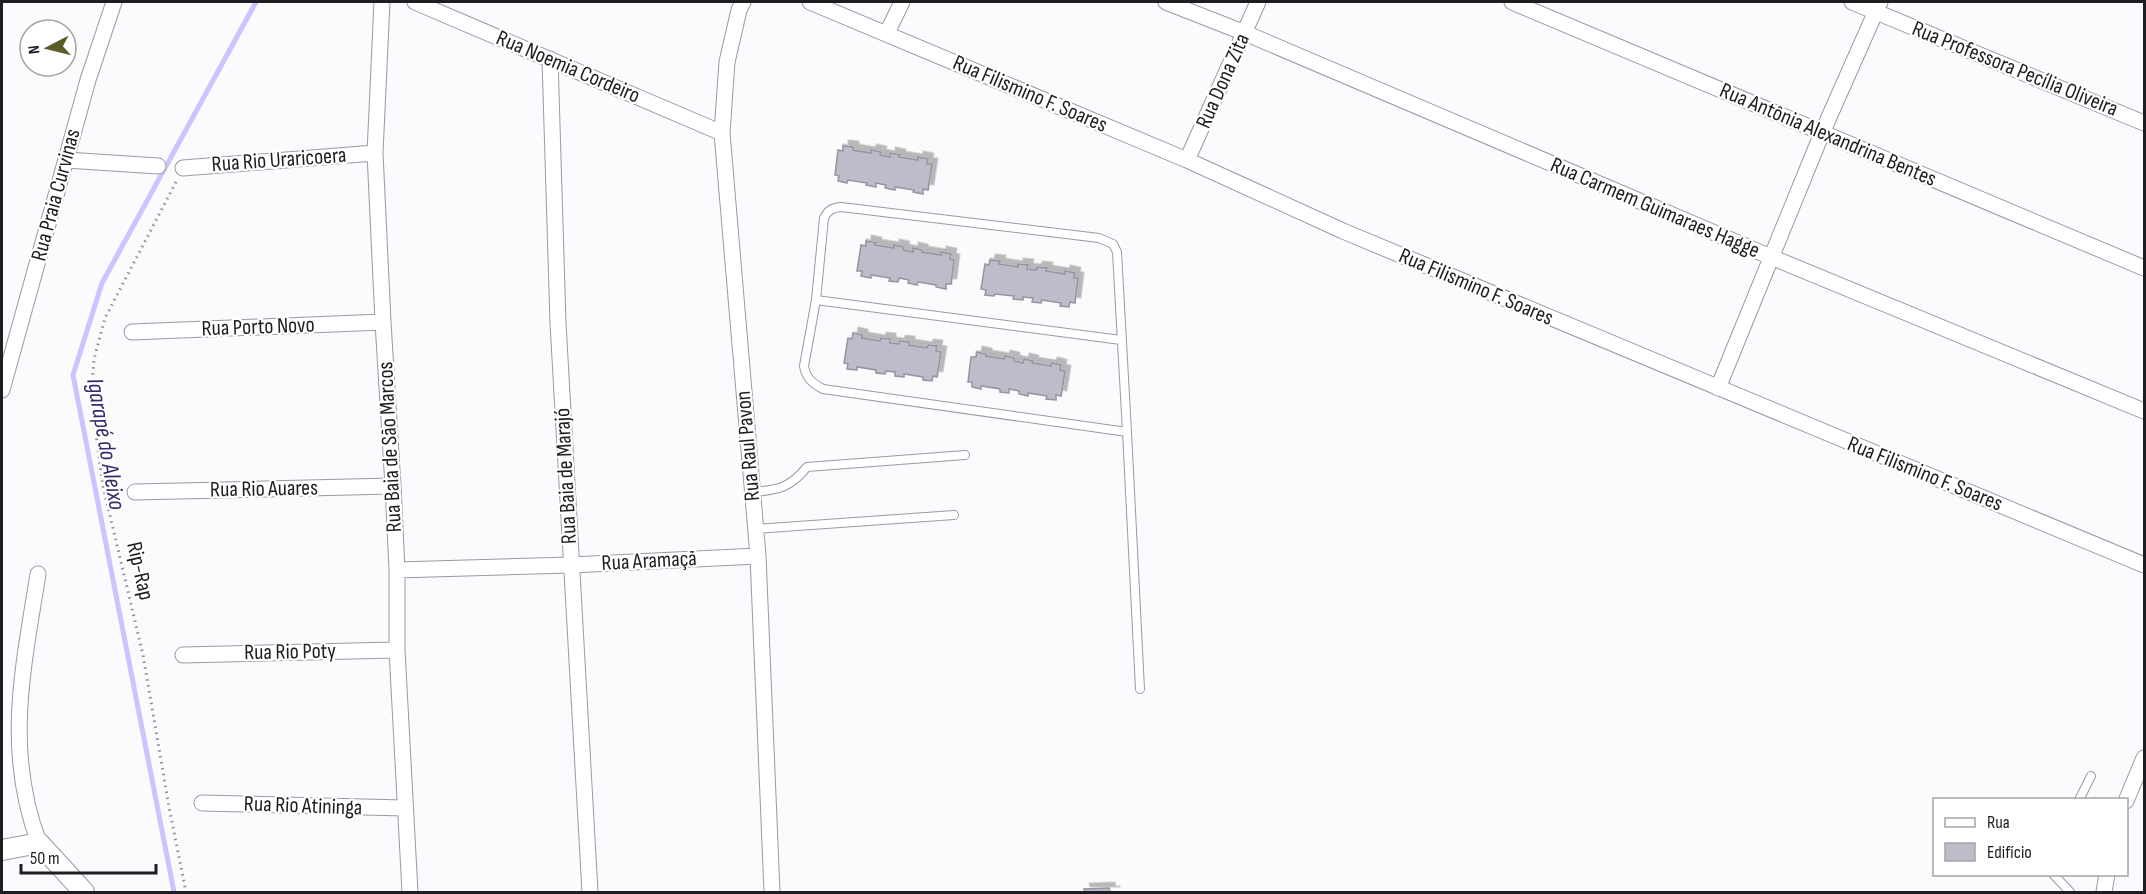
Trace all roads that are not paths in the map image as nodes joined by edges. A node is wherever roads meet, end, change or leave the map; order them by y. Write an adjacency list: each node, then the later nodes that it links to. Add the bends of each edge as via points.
1 (114, 2): 19 (street, Rua Praia Curvinas)
2 (382, 2): 18 (street, Rua Baia de São Marcos)
3 (415, 2): 14 (street, Rua Noemia Cordeiro)
4 (743, 2): 16 (street, Rua Raul Pavon, via 727,62)
5 (810, 2): 12 (street, Rua Filismino F. Soares)
6 (902, 2): 12 (street)
7 (1166, 2): 13 (street, Rua Carmem Guimaraes Hagge)
8 (1258, 2): 13 (street, Rua Dona Zita)
9 (1512, 2): 17 (street, Rua Antônia Alexandrina Bentes)
10 (1852, 2): 11 (street, Rua Professora Pecília Oliveira)
11 (1877, 7): 15 (street, Rua Professora Pecília Oliveira); 17 (street)
12 (887, 33): 20 (street, Rua Filismino F. Soares)
13 (1245, 33): 20 (street, Rua Dona Zita); 23 (street, Rua Carmem Guimaraes Hagge)
14 (550, 59): 16 (street, Rua Noemia Cordeiro); 40 (street, Rua Baia de Marajó)
15 (2145, 123)
16 (722, 133): 36 (street, Rua Raul Pavon)
17 (1822, 133): 23 (street); 24 (street, Rua Antônia Alexandrina Bentes)
18 (375, 153): 22 (street, Rua Rio Uraricoera); 26 (street, Rua Baia de São Marcos)
19 (66, 160): 21 (street); 30 (street, Rua Praia Curvinas)
20 (1186, 160): 29 (street, Rua Filismino F. Soares, via 1343,231)
21 (158, 166)
22 (183, 168)
23 (1771, 257): 29 (street); 31 (street, Rua Carmem Guimaraes Hagge)
24 (2145, 268)
25 (816, 300): 28 (lane); 28 (lane, via 824,218 832,208 1099,238 1113,244 1118,252); 32 (lane, via 804,366 806,375 823,389)
26 (383, 322): 27 (street, Rua Porto Novo); 34 (street, Rua Baia de São Marcos)
27 (132, 332)
28 (1121, 340): 32 (lane)
29 (1718, 388): 41 (street, Rua Filismino F. Soares)
30 (2, 390)
31 (2145, 411)
32 (1127, 432): 46 (lane)
33 (965, 455): 36 (lane, via 807,467 791,484)
34 (393, 486): 35 (street, Rua Rio Auares); 42 (street, Rua Baia de São Marcos)
35 (135, 492)
36 (753, 492): 38 (street, Rua Raul Pavon)
37 (954, 515): 38 (lane)
38 (756, 529): 39 (street, Rua Raul Pavon)
39 (758, 556): 40 (street, Rua Aramaçã); 60 (street, Rua Raul Pavon)
40 (571, 565): 42 (street, Rua Aramaçã); 59 (street, Rua Baia de Marajó)
41 (2145, 565)
42 (397, 570): 44 (street, Rua Baia de São Marcos)
43 (38, 574): 53 (street, via 19,692 19,738 22,783)
44 (397, 650): 45 (street, Rua Rio Poty); 52 (street, Rua Baia de São Marcos)
45 (183, 654)
46 (1140, 689)
47 (2143, 767): 50 (street)
48 (2091, 776): 49 (lane)
49 (2080, 798)
50 (2128, 799)
51 (202, 803): 52 (street, Rua Rio Atininga)
52 (404, 808): 58 (street, Rua Baia de São Marcos)
53 (39, 843): 54 (street); 57 (street)
54 (2, 850)
55 (2055, 876): 61 (lane)
56 (2107, 876): 62 (street)
57 (84, 892)
58 (410, 892)
59 (590, 892)
60 (772, 892)
61 (2070, 892)
62 (2104, 892)

